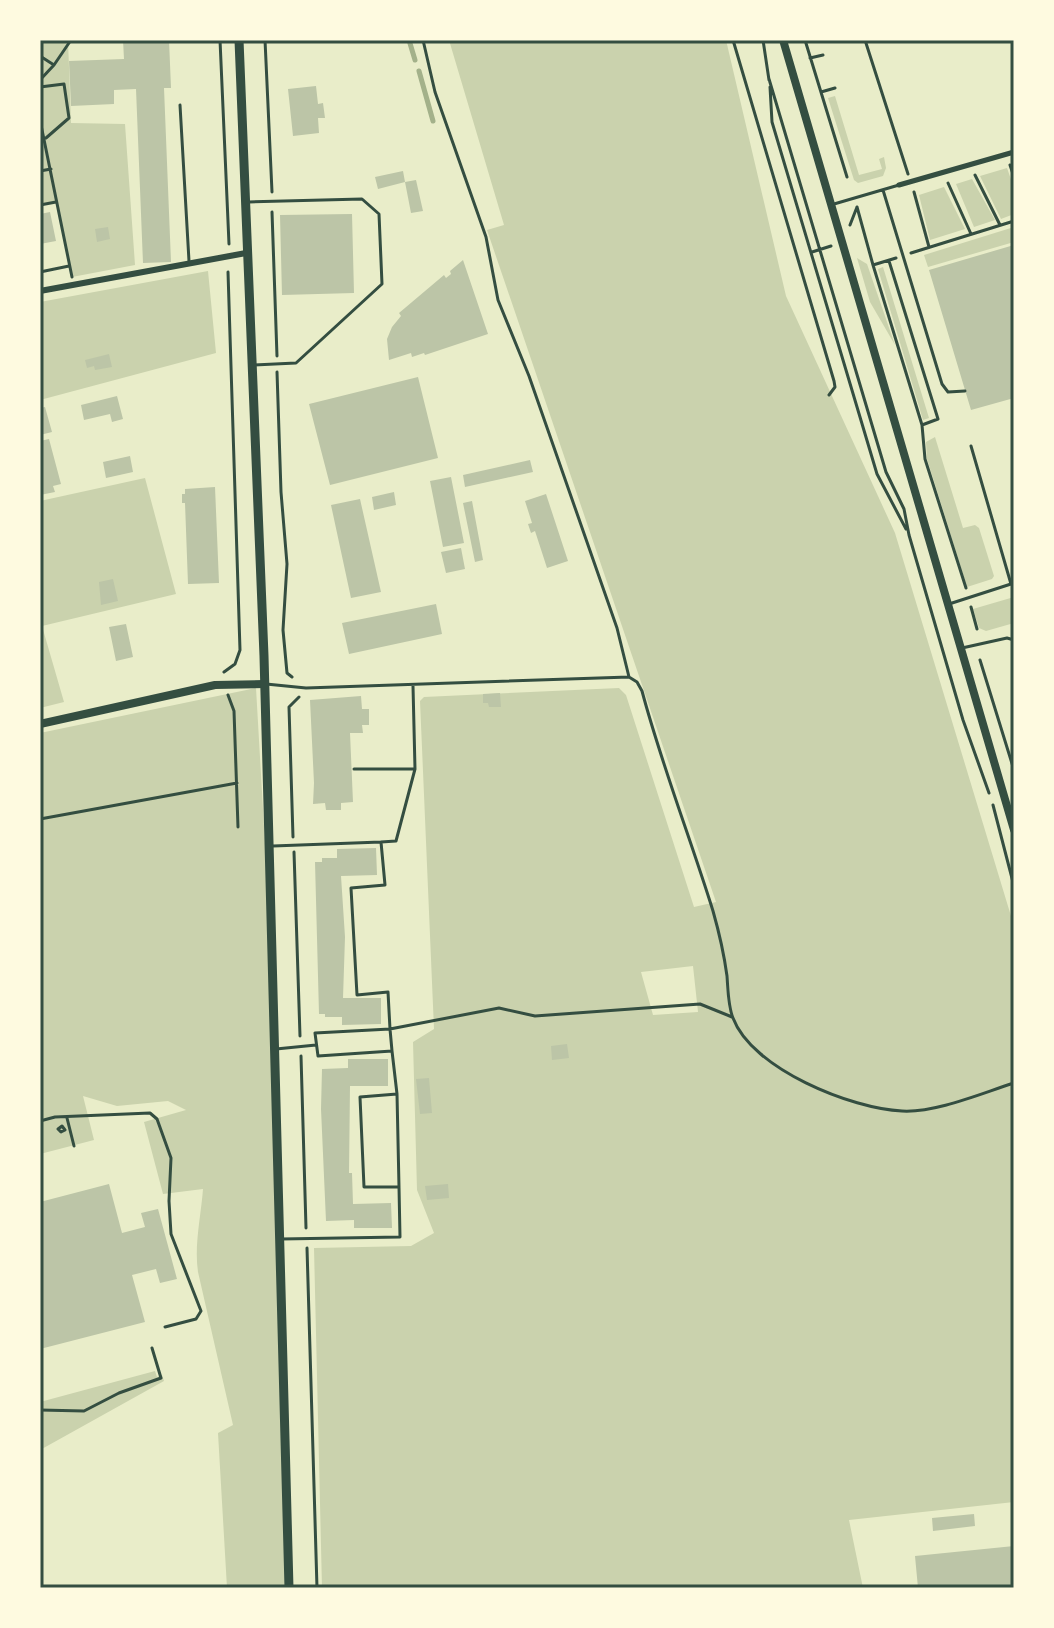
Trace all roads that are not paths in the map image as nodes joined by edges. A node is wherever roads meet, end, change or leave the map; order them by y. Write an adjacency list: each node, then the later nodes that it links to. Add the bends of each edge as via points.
1 (239, 40): 9 (main road)
2 (423, 40): 21 (lane, via 435,92 486,237 498,300 617,628)
3 (733, 40): 16 (lane, via 834,381)
4 (783, 40): 10 (street)
5 (180, 105): 12 (lane)
6 (1014, 152): 7 (street)
7 (899, 185): 8 (lane)
8 (883, 190): 10 (lane); 15 (lane, via 942,384 948,392)
9 (244, 202): 11 (main road); 14 (lane, via 362,199 379,214 382,284 296,363)
10 (832, 205): 18 (street)
11 (246, 253): 12 (street); 14 (main road)
12 (189, 262): 13 (street)
13 (40, 291)
14 (251, 366): 22 (main road)
15 (965, 391)
16 (829, 395)
17 (971, 446): 18 (lane, via 1011,584)
18 (949, 604): 20 (street)
19 (1014, 640): 20 (lane)
20 (962, 648): 27 (street)
21 (629, 677): 23 (lane); 30 (lane, via 642,691 712,909)
22 (264, 684): 23 (lane, via 300,689); 24 (street, via 215,685); 29 (main road)
23 (413, 686): 26 (lane)
24 (40, 724)
25 (354, 769): 26 (lane)
26 (415, 769): 28 (lane, via 396,841)
27 (1014, 830)
28 (381, 842): 29 (lane); 31 (lane, via 385,885 351,888 357,995 388,992)
29 (269, 846): 33 (main road)
30 (732, 1017): 31 (lane, via 700,1004 535,1016 499,1008); 35 (lane, via 754,1048 794,1076 873,1106 904,1112)
31 (390, 1029): 32 (lane, via 315,1033); 34 (lane)
32 (316, 1045): 33 (lane); 34 (lane, via 318,1056)
33 (275, 1049): 38 (main road)
34 (392, 1051): 36 (lane)
35 (1014, 1083)
36 (397, 1094): 37 (lane); 37 (lane, via 360,1097 364,1187)
37 (399, 1187): 38 (lane, via 400,1237)
38 (280, 1239): 39 (main road)
39 (289, 1588)

